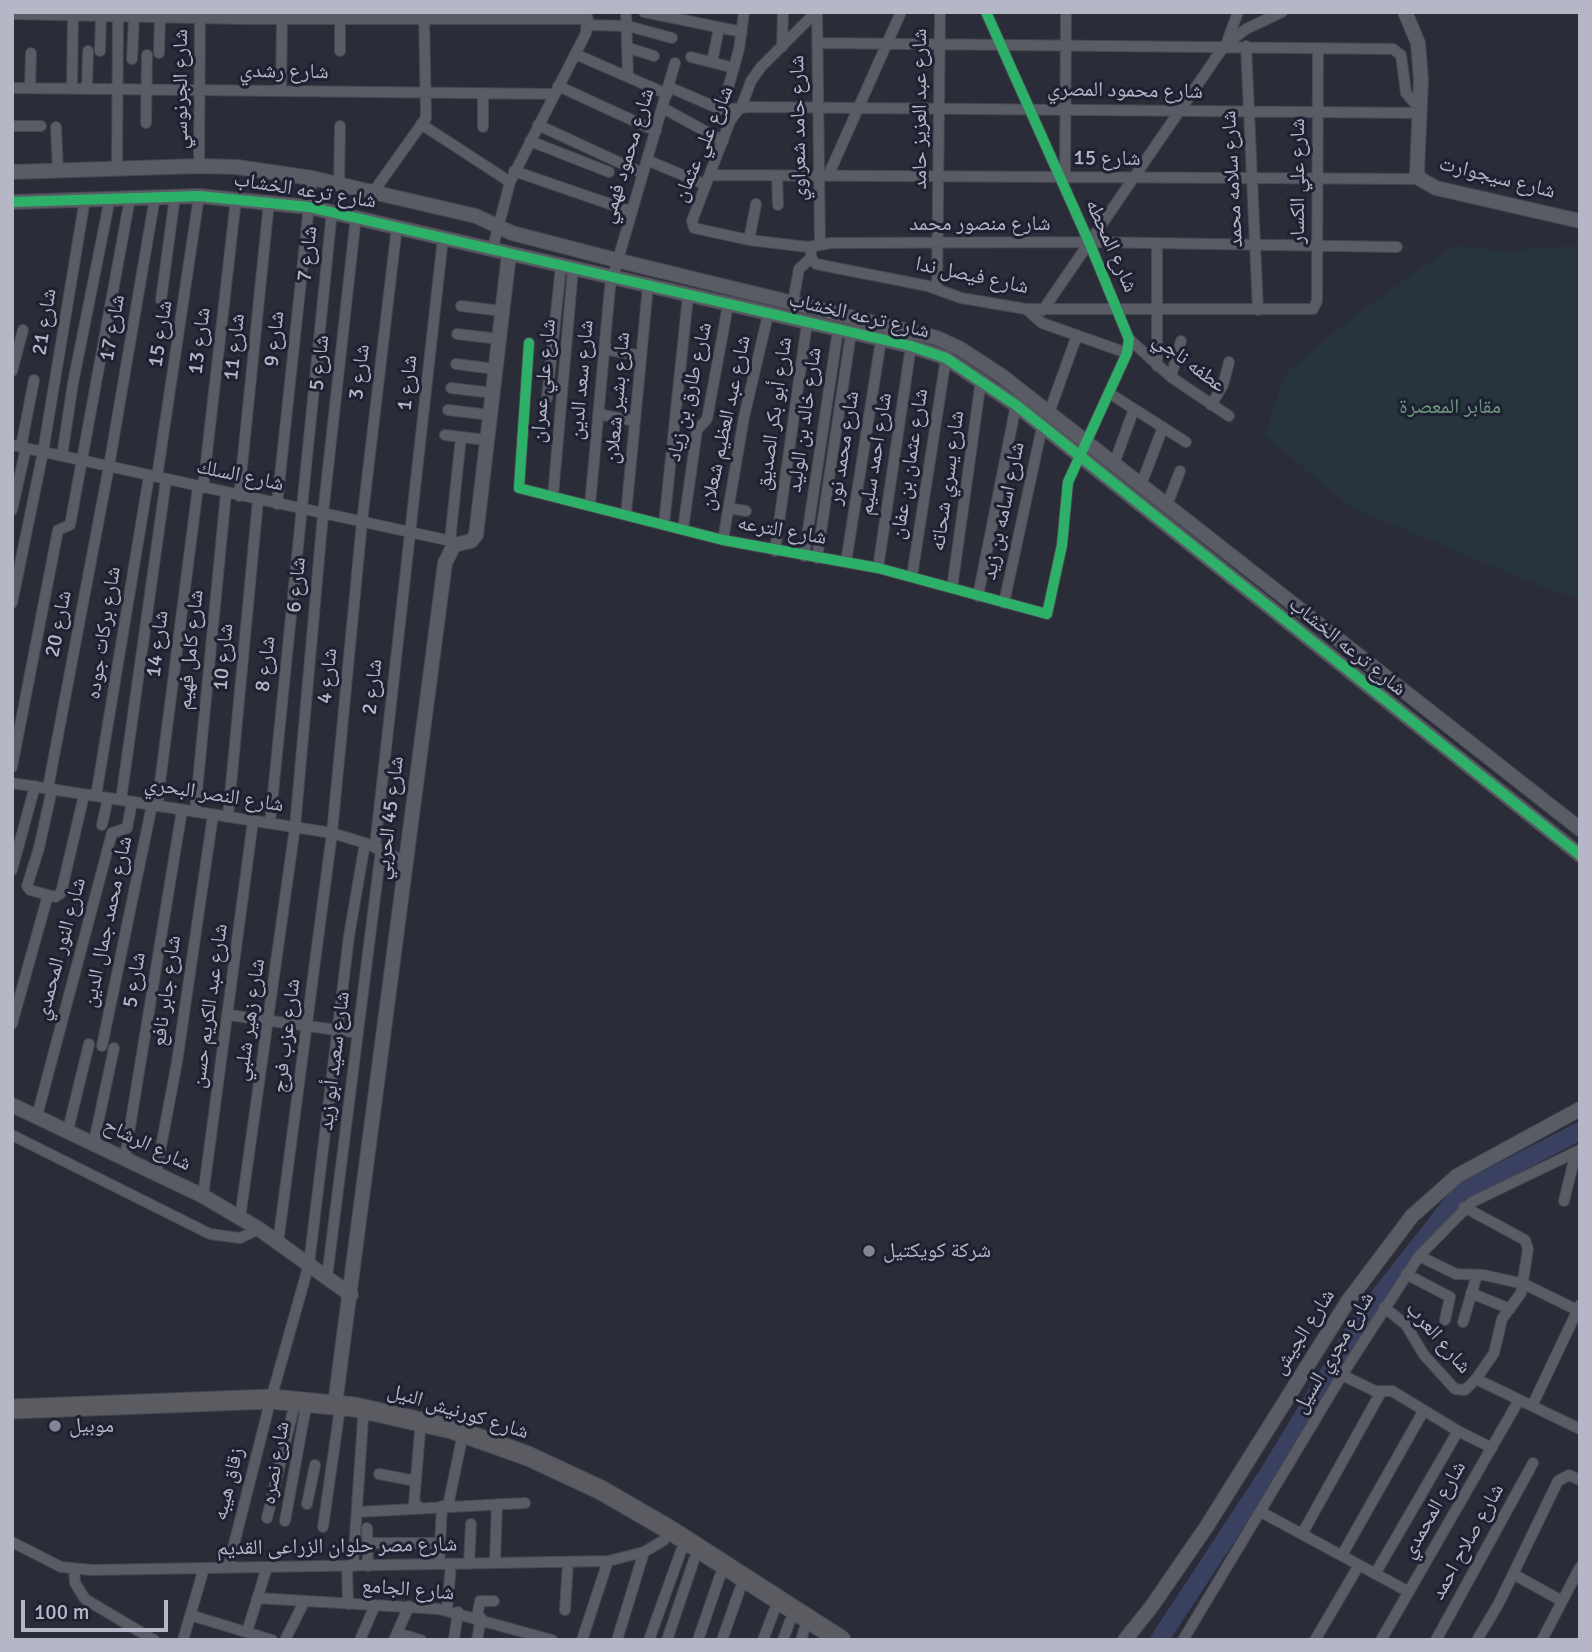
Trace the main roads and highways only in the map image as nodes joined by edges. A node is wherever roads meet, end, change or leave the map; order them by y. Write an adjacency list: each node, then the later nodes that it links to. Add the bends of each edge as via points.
1 (269, 1404): 2 (highway, شارع كورنيش النيل); 3 (highway, شارع كورنيش النيل); 3 (highway, شارع كورنيش النيل, via 299,1411); 4 (highway, شارع كورنيش النيل)
2 (12, 1409)
3 (337, 1410): 5 (highway, شارع كورنيش النيل, via 461,1443 570,1487 664,1540); 6 (highway, شارع كورنيش النيل, via 452,1429 565,1472 648,1516)
4 (12, 1422)
5 (798, 1628)
6 (841, 1640)

